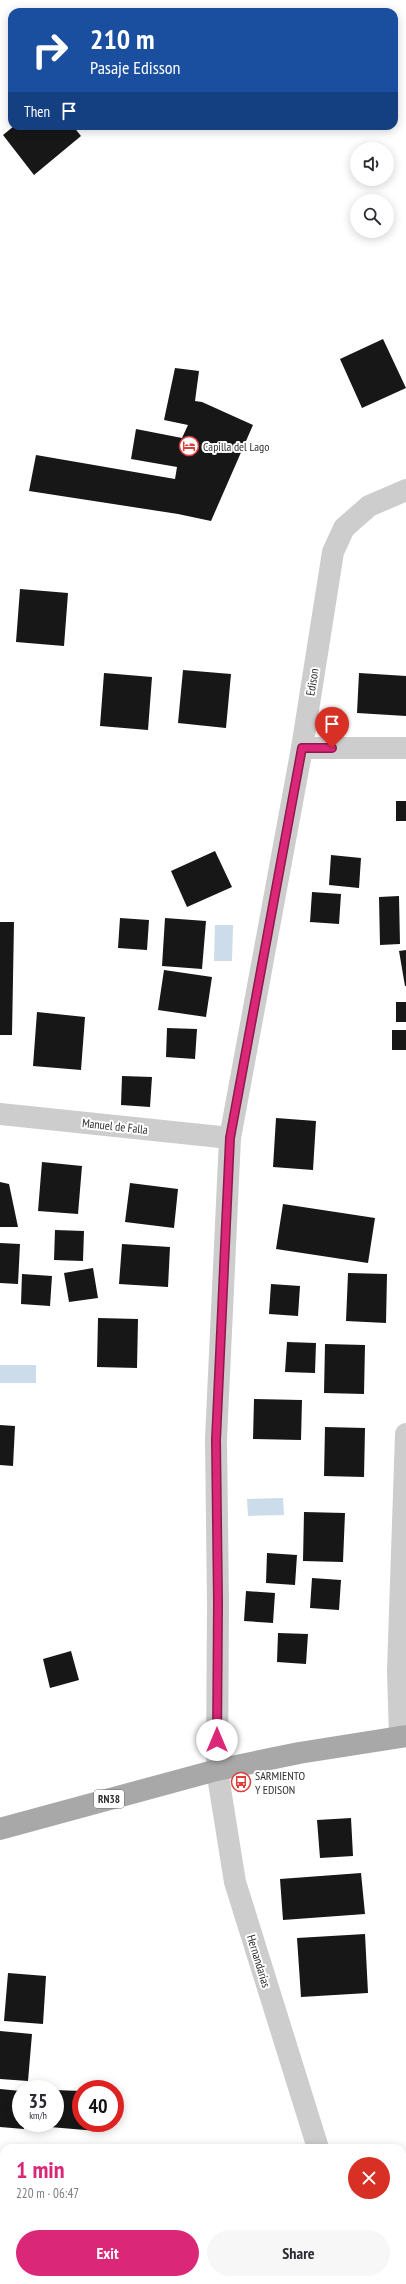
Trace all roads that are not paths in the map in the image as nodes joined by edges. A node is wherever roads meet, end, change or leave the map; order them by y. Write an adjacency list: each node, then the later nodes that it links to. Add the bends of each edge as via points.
1 (406, 490): 2 (street, Edison, via 369,506 344,528 333,552)
2 (302, 748): 3 (street); 5 (street, Edison)
3 (406, 748)
4 (0, 1114): 5 (street, Manuel de Falla)
5 (230, 1138): 9 (street, Edison, via 216,1440)
6 (406, 1434): 7 (street)
7 (405, 1495): 8 (street, via 398,1672)
8 (403, 1737): 9 (main road, RN38, via 299,1753)
9 (217, 1770): 10 (main road, RN38); 11 (street, Hernandarias, via 235,1882)
10 (0, 1829)
11 (317, 2144)

